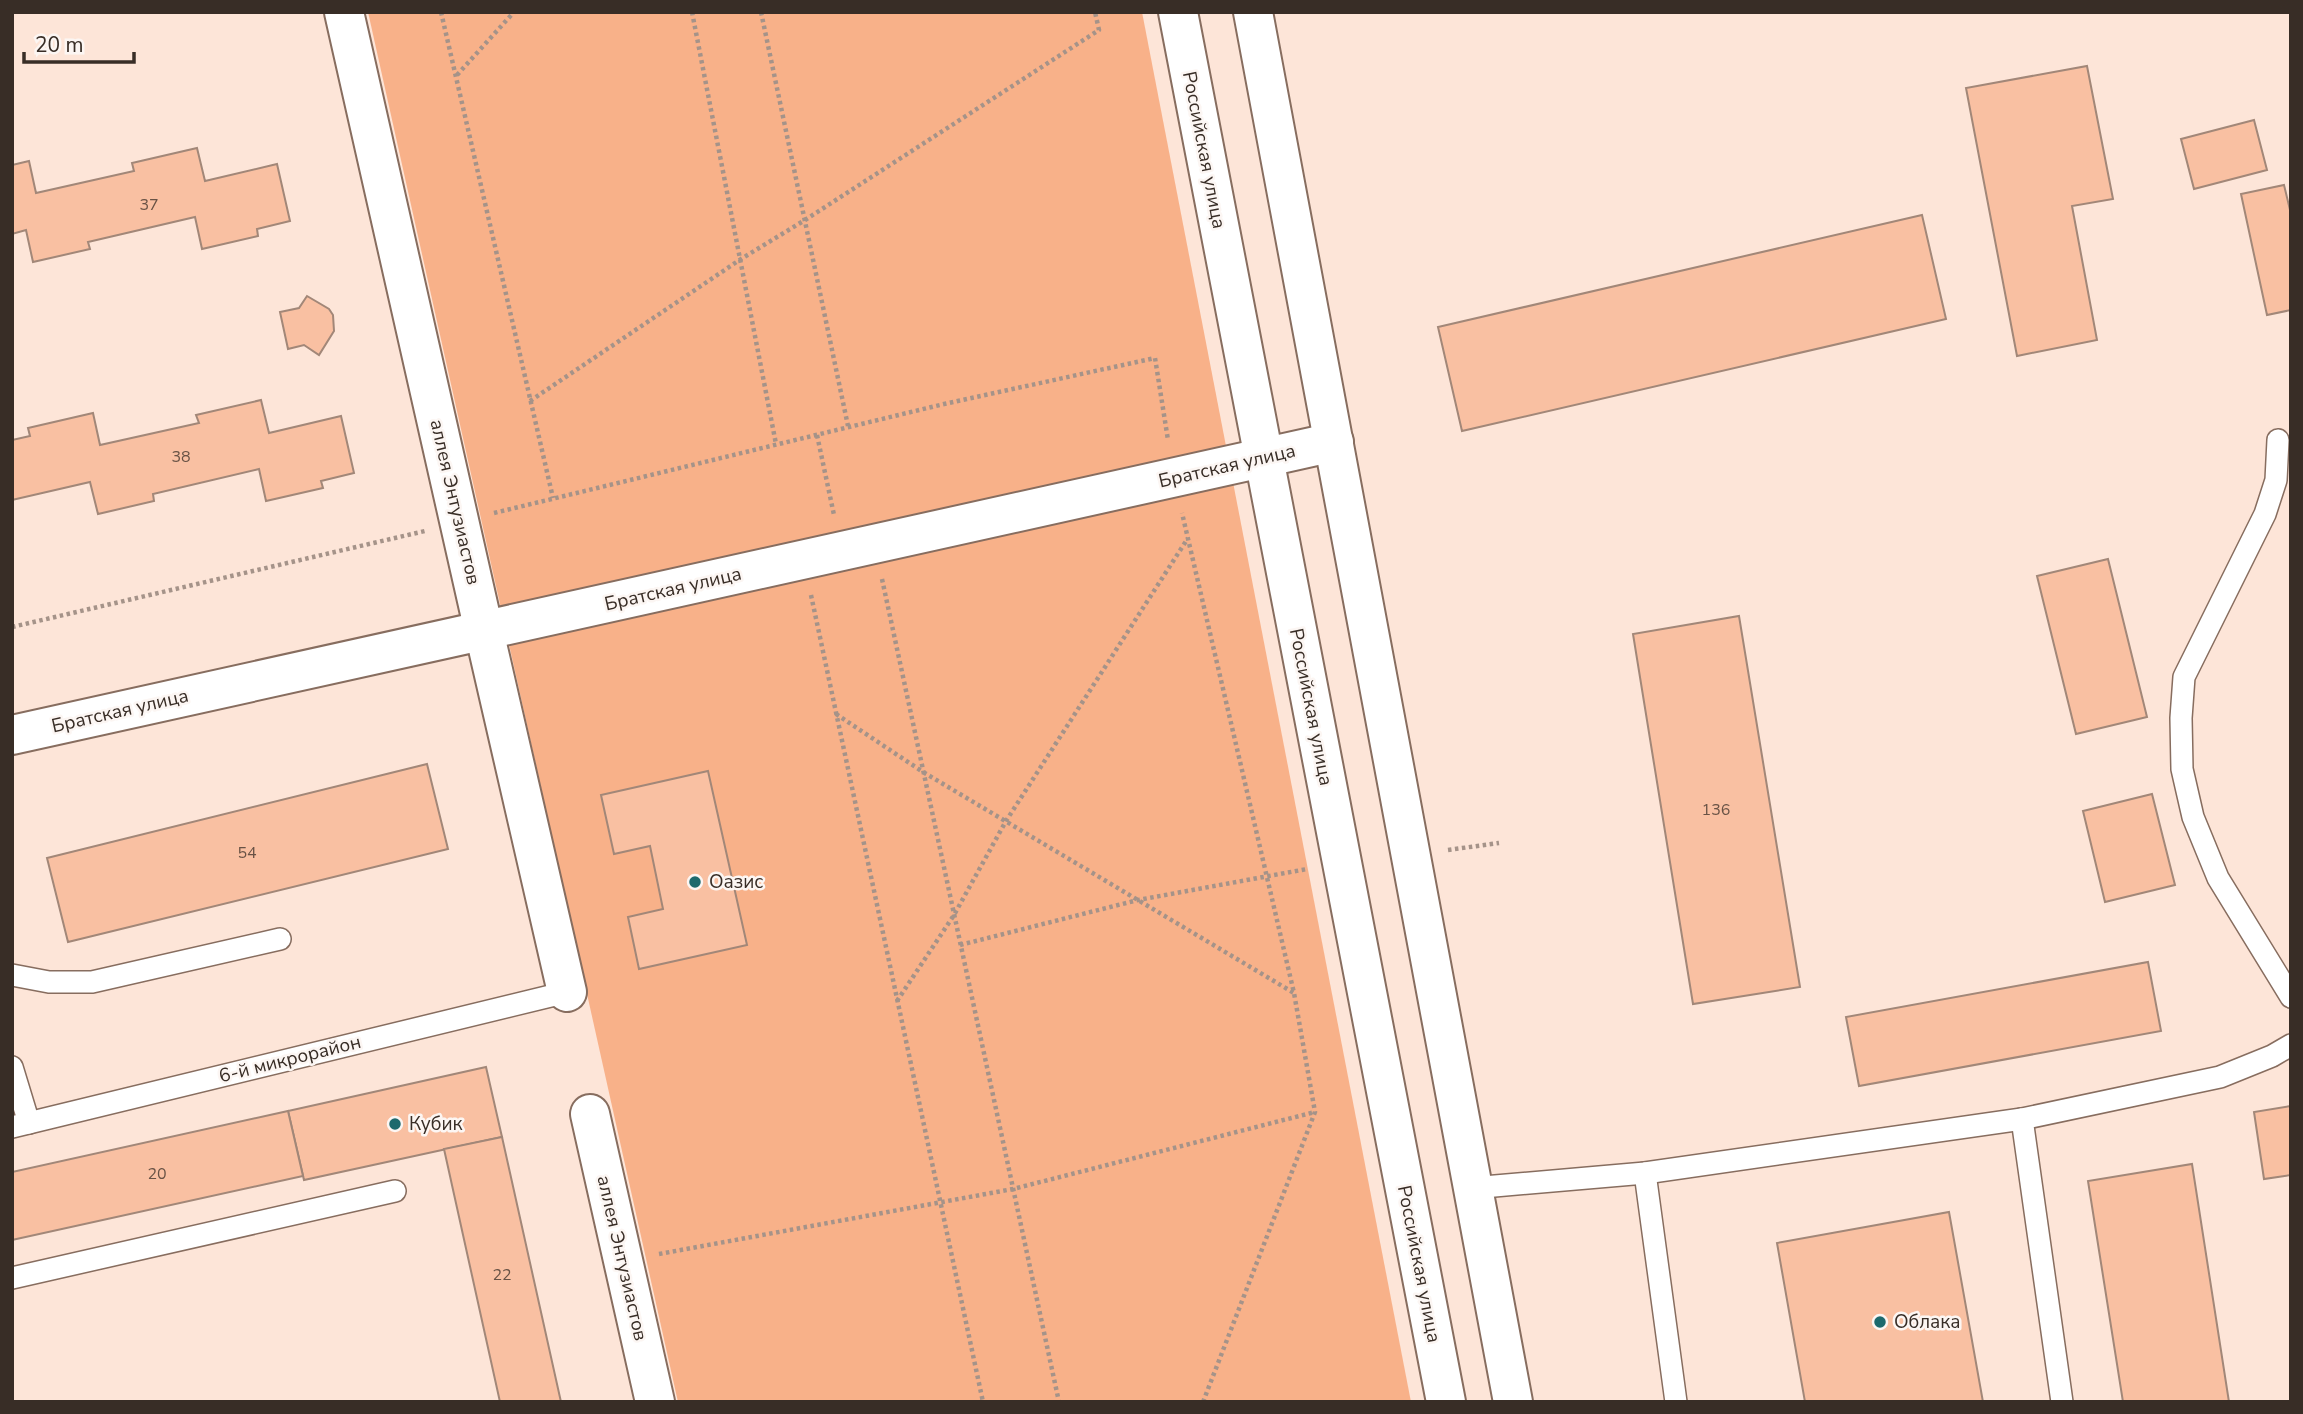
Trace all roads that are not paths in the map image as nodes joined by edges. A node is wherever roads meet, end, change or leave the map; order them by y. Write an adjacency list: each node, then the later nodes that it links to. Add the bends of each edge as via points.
1 (344, 12): 7 (main road, аллея Энтузиастов)
2 (1178, 12): 6 (main road, Российская улица)
3 (1253, 12): 5 (main road)
4 (2278, 440): 12 (lane, via 2276,480 2265,514 2184,677 2182,769 2193,817 2218,878)
5 (1334, 442): 6 (main road, Братская улица); 19 (main road)
6 (1263, 458): 7 (main road, Братская улица); 23 (main road, Российская улица)
7 (484, 631): 8 (main road, Братская улица); 11 (main road, аллея Энтузиастов)
8 (12, 735)
9 (280, 939): 10 (lane, via 92,982 49,982)
10 (12, 975)
11 (567, 992): 17 (lane, 6-й микрорайон)
12 (2291, 998)
13 (2291, 1045): 16 (lane, via 2220,1077)
14 (12, 1067): 17 (lane)
15 (590, 1114): 22 (main road, аллея Энтузиастов)
16 (2022, 1119): 18 (lane); 26 (lane)
17 (21, 1125)
18 (1645, 1173): 19 (lane); 25 (lane)
19 (1472, 1188): 24 (main road)
20 (395, 1191): 21 (lane)
21 (12, 1278)
22 (655, 1402)
23 (1446, 1402)
24 (1513, 1402)
25 (1676, 1402)
26 (2062, 1402)

